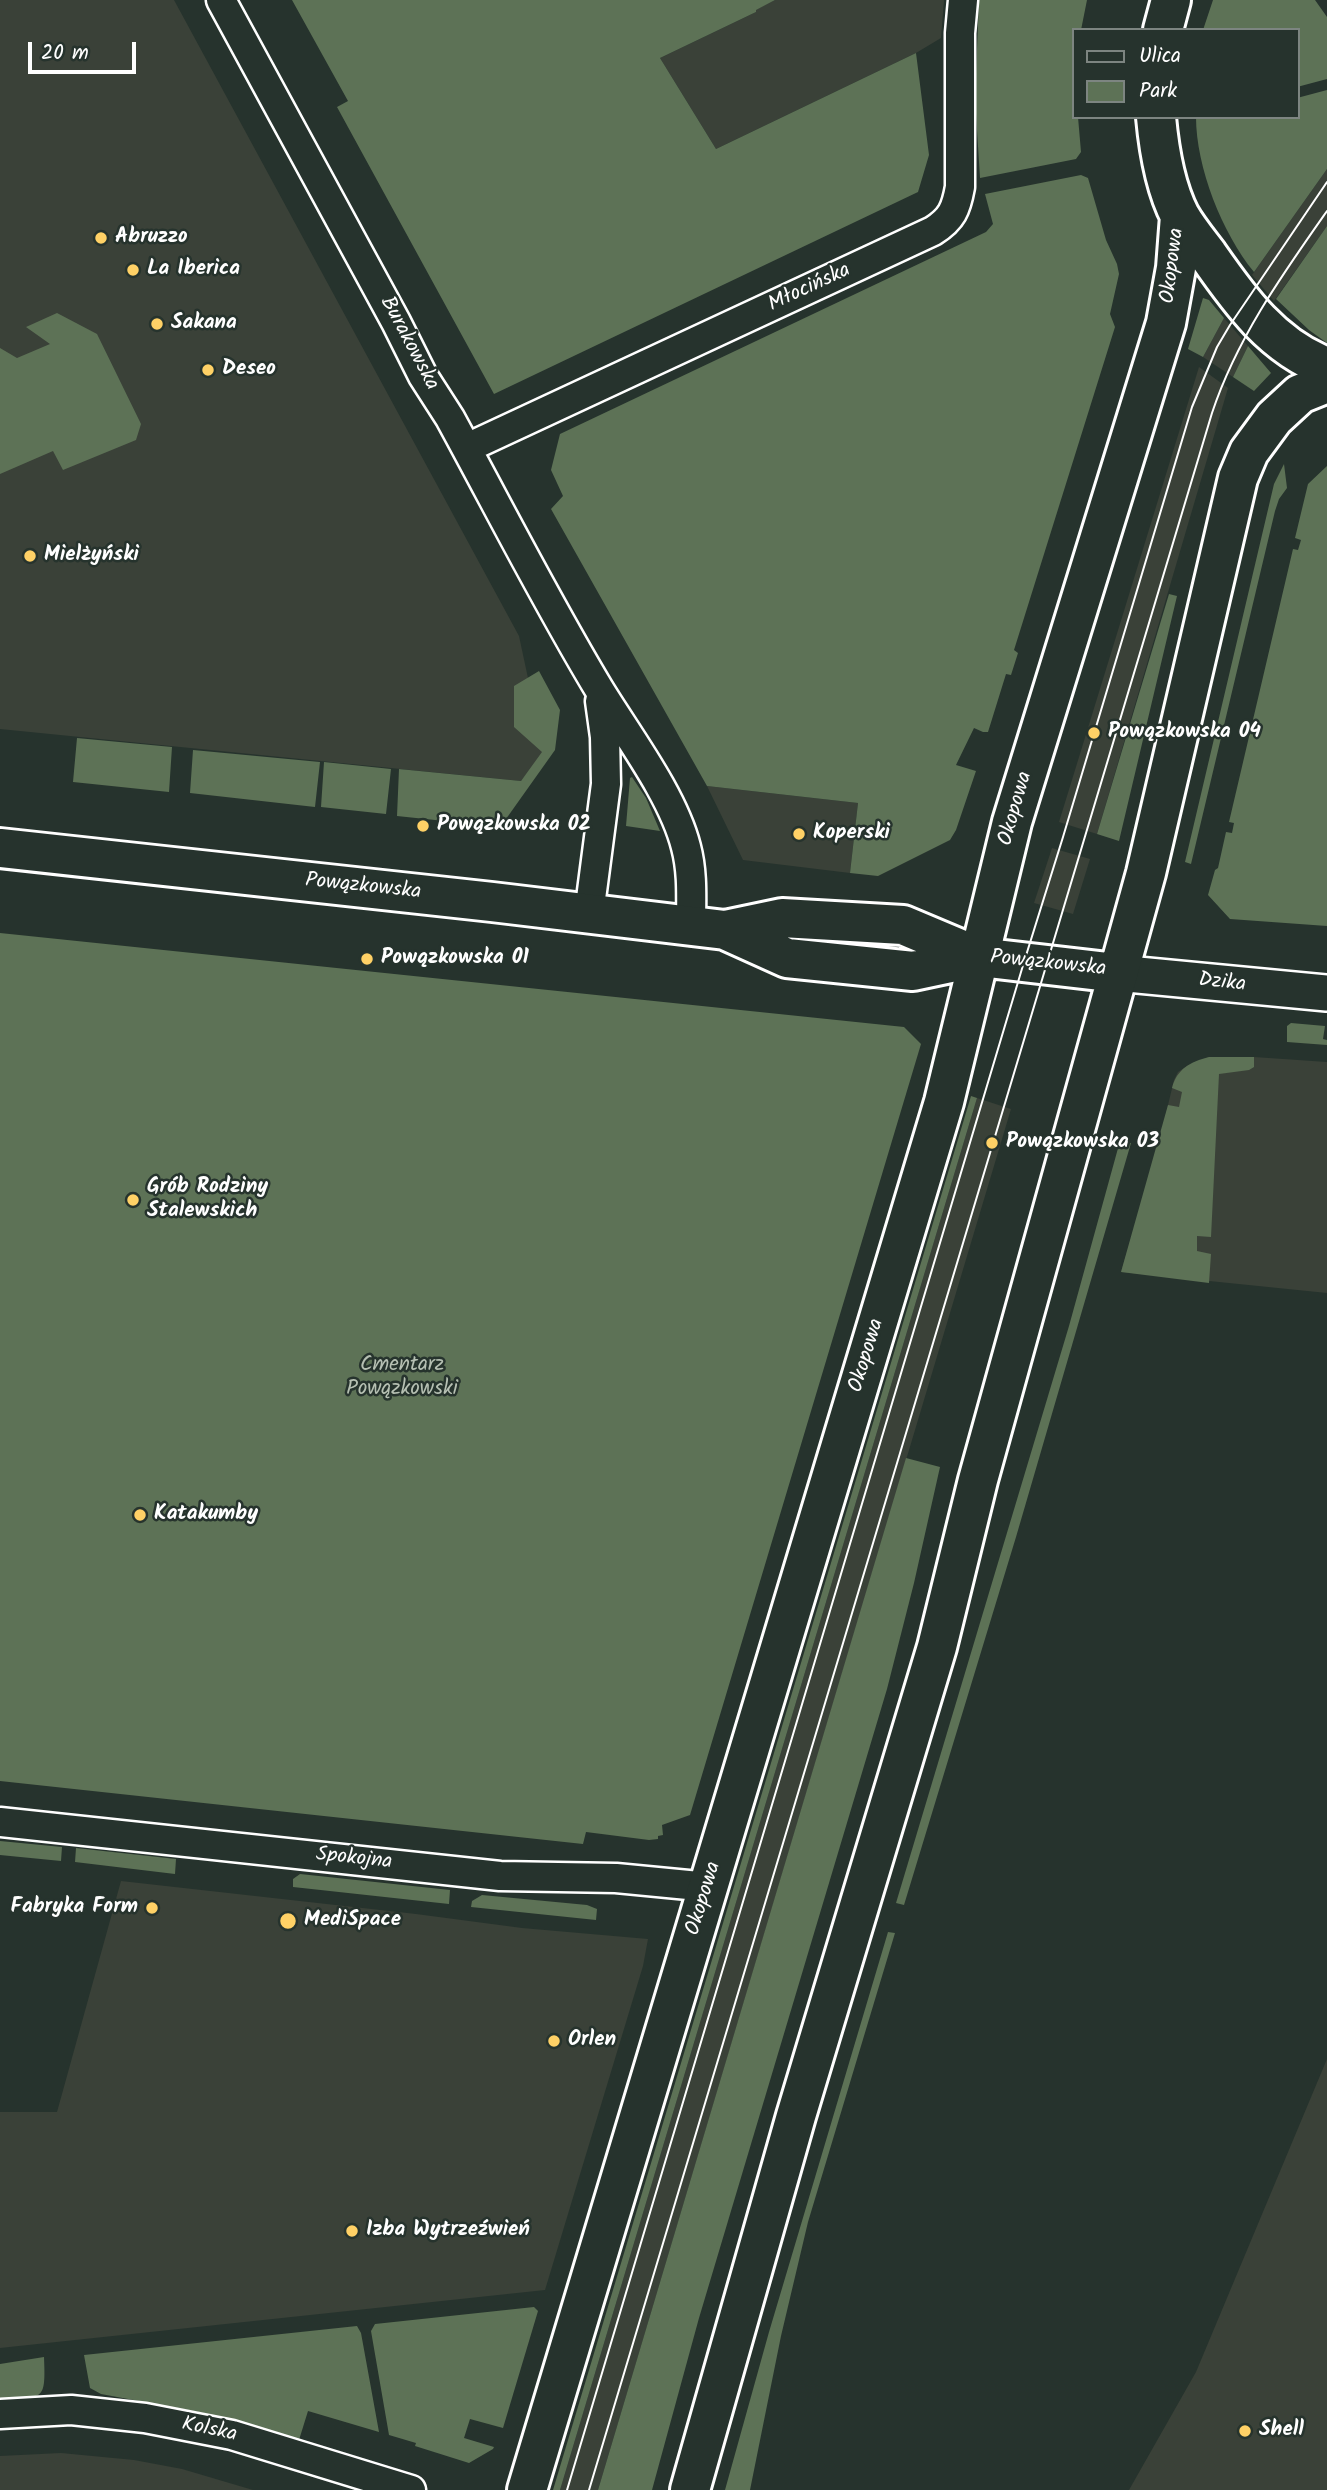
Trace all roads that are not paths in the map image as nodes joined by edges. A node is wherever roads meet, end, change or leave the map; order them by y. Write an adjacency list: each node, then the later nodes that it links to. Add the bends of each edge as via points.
1 (221, 0): 9 (street, Burakowska, via 423,376)
2 (963, 0): 9 (street, Młocińska, via 960,187 954,213 946,223)
3 (1171, 0): 4 (main road)
4 (1164, 28)
5 (1156, 119): 6 (main road, via 1166,176)
6 (1180, 216): 7 (main road, via 1237,295 1276,338); 14 (main road, Okopowa, via 1163,337 1012,822)
7 (1327, 367)
8 (1327, 383): 15 (main road, via 1300,394 1273,419 1249,452 1238,478 1149,862)
9 (467, 448): 10 (street, Burakowska)
10 (598, 687): 12 (street, Burakowska, via 607,784); 13 (street, Burakowska, via 675,817)
11 (0, 848): 12 (main road, Powązkowska)
12 (589, 914): 13 (main road, Powązkowska)
13 (708, 928): 14 (main road, Powązkowska, via 787,958 864,967 913,971)
14 (979, 957): 15 (main road, Powązkowska); 18 (main road, Okopowa, via 950,1081)
15 (1117, 973): 16 (street, Dzika); 22 (main road, via 937,1647)
16 (1327, 993)
17 (0, 1822): 18 (street, Spokojna, via 500,1876 616,1878)
18 (709, 1887): 21 (main road, Okopowa)
19 (0, 2414): 20 (street, Kolska, via 71,2410 145,2418 232,2435)
20 (411, 2490)
21 (527, 2490)
22 (690, 2490)

